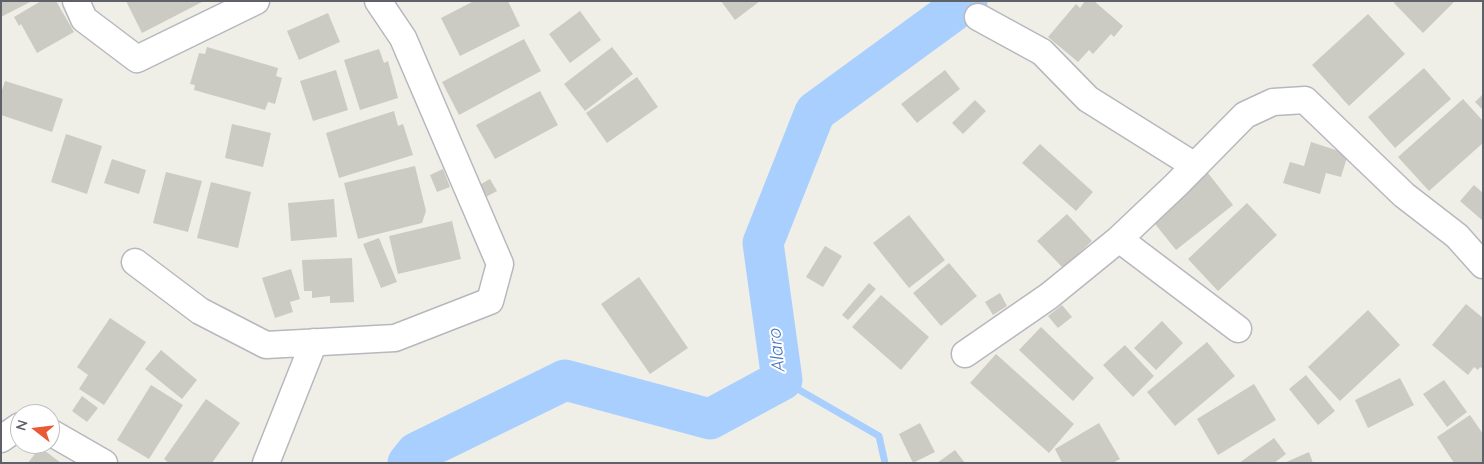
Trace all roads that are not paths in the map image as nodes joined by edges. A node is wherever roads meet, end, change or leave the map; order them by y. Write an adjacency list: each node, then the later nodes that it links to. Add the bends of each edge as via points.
1 (76, 1): 2 (street, via 84,19 137,59)
2 (256, 1)
3 (378, 1): 10 (street, via 403,38 500,264 490,301 395,338)
4 (978, 17): 5 (street, via 1042,52 1088,99)
5 (1195, 166): 6 (street); 8 (street, via 1245,115 1272,102 1305,100 1404,195 1457,236)
6 (1119, 240): 9 (street); 11 (street, via 1049,296)
7 (136, 262): 10 (street, via 200,312 266,345)
8 (1483, 265)
9 (1238, 330)
10 (314, 342): 14 (street)
11 (965, 354)
12 (60, 438): 13 (street)
13 (104, 463)
14 (266, 463)

